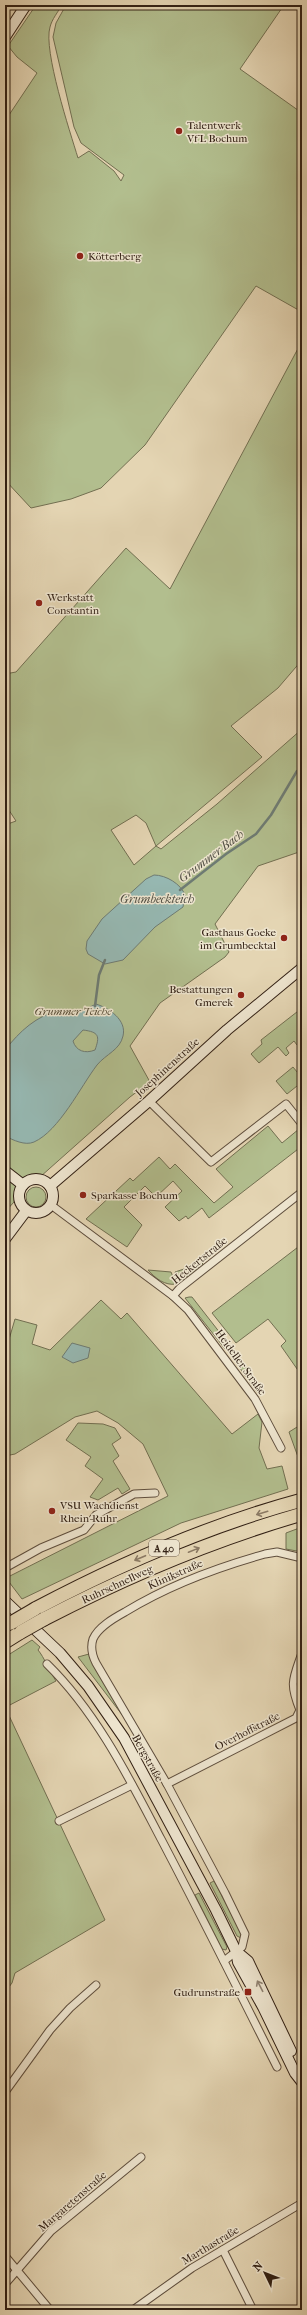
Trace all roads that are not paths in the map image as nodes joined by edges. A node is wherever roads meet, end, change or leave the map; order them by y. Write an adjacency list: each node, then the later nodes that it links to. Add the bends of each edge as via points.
1 (26, 5): 2 (street)
2 (5, 37)
3 (302, 968): 4 (street, Josephinenstraße, via 227,1030)
4 (149, 1101): 5 (street, via 211,1162 286,1104); 8 (street, Josephinenstraße)
5 (302, 1124)
6 (5, 1170): 7 (street)
7 (23, 1185): 8 (street, via 36,1179); 11 (street, via 19,1199)
8 (50, 1186): 10 (street, via 54,1195)
9 (302, 1192): 13 (street, Heckertstraße)
10 (51, 1205): 11 (street, via 40,1214); 13 (street, Heckertstraße)
11 (26, 1211): 12 (street)
12 (5, 1239)
13 (173, 1296): 14 (street, Heideller Straße, via 188,1310 255,1399)
14 (281, 1448)
15 (155, 1493): 19 (street, via 134,1494 96,1515 84,1530 40,1548)
16 (300, 1501): 21 (highway, Ruhrschnellweg / A 40, one-way to 21, bridge, via 169,1545 98,1577)
17 (302, 1514): 22 (highway, Ruhrschnellweg / A 40, one-way to 17, bridge, via 44,1619 141,1572 201,1547)
18 (302, 1558): 24 (street, Klinikstraße, via 282,1553 265,1554 215,1568 170,1586 118,1616 97,1633 91,1647)
19 (5, 1568)
20 (5, 1600): 29 (street, Bergstraße, via 60,1653 108,1714 140,1766)
21 (8, 1624)
22 (5, 1642)
23 (302, 1653): 26 (street, Overhoffstraße, via 292,1692 300,1710 296,1718)
24 (96, 1663): 26 (street, Bergstraße)
25 (47, 1664): 27 (street, via 94,1722)
26 (167, 1784): 29 (street, Bergstraße, via 226,1893 245,1934 242,1947)
27 (132, 1785): 28 (street); 30 (street)
28 (59, 1821)
29 (236, 1951): 30 (street, Bergstraße); 33 (street, Bergstraße, one-way to 29, via 248,1961); 34 (street, Bergstraße, via 238,1962)
30 (224, 1960): 32 (street)
31 (96, 1985): 35 (street, via 50,2030)
32 (277, 2067)
33 (302, 2074)
34 (302, 2082)
35 (5, 2092)
36 (141, 2156): 40 (street, Margaretenstraße, via 51,2232)
37 (302, 2203): 38 (street, Marthastraße)
38 (223, 2250): 43 (street, Marthastraße, via 192,2268); 44 (street)
39 (5, 2256): 40 (street)
40 (17, 2270): 41 (street, Margaretenstraße); 42 (street)
41 (5, 2284)
42 (50, 2310)
43 (133, 2310)
44 (253, 2310)

